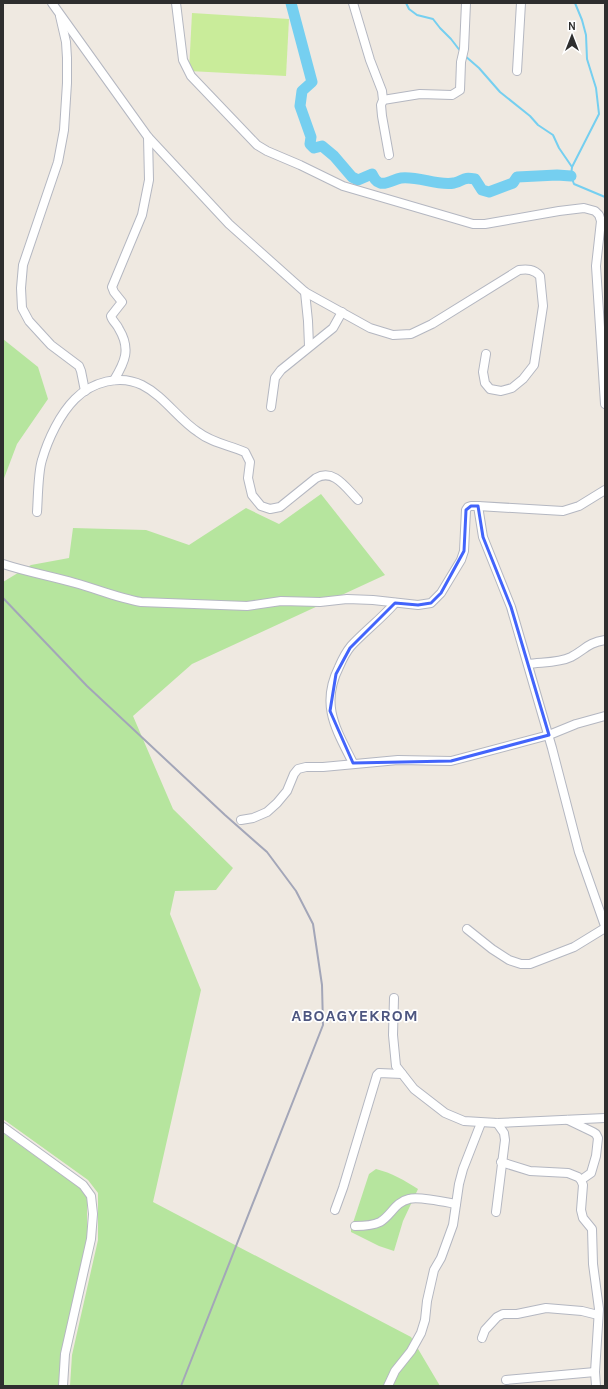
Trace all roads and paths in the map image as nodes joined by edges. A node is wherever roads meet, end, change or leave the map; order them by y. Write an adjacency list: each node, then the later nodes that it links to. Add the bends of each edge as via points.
1 (52, 3): 6 (street)
2 (176, 3): 17 (street, via 183,60 191,76 257,145 267,151 343,186 473,224 584,208 595,211 601,221 596,266)
3 (353, 3): 8 (street)
4 (466, 3): 8 (street, via 460,90 452,95 420,94)
5 (521, 3): 7 (street)
6 (59, 12): 9 (street); 16 (street, via 67,58 64,130 58,162 23,265 22,308 29,321 50,345 79,366)
7 (517, 71)
8 (383, 100): 10 (street, via 382,116)
9 (148, 136): 11 (street, via 229,224); 15 (street, via 149,180 142,215 112,287 122,302 110,316 119,329 126,354)
10 (389, 155)
11 (305, 292): 12 (street); 13 (street)
12 (342, 312): 13 (street, via 333,328); 14 (street, via 370,328 393,335 411,334 432,324 519,270 537,272 540,276 543,306 534,365 512,388 501,391 490,389 485,383)
13 (309, 346): 18 (street, via 275,378)
14 (486, 354)
15 (114, 380): 16 (street, via 104,381); 20 (street, via 142,385 197,432 218,443 245,452 250,462 248,478 252,495 261,506 270,509 280,508 322,474 336,478)
16 (85, 391): 22 (street, via 75,399 55,427 46,447 41,461)
17 (605, 404)
18 (271, 407)
19 (605, 490): 21 (street, via 579,506 563,511)
20 (358, 500)
21 (478, 506): 24 (street, via 471,506 466,510 464,551 442,593 431,603 418,606); 26 (street, via 483,537 511,607)
22 (37, 512)
23 (3, 564): 24 (street, via 141,602 247,606 281,601 320,602 347,599)
24 (395, 603): 29 (street, via 350,648 332,685 330,711)
25 (605, 640): 26 (street, via 589,644 571,657)
26 (528, 664): 28 (street)
27 (605, 716): 28 (street)
28 (549, 735): 29 (street, via 451,761 398,760); 31 (street, via 579,852)
29 (353, 763): 30 (street, via 298,769 287,791 277,803 253,818)
30 (240, 820)
31 (605, 927): 32 (street, via 574,947 530,964 509,960)
32 (467, 929)
33 (394, 998): 34 (street, via 393,1035 396,1066)
34 (402, 1074): 37 (street, via 414,1089 445,1113 464,1121); 43 (street, via 377,1075)
35 (605, 1118): 36 (street)
36 (565, 1119): 38 (street); 41 (street, via 593,1132 598,1138 591,1173)
37 (481, 1123): 38 (street); 42 (street, via 463,1169)
38 (497, 1123): 40 (street, via 504,1133)
39 (3, 1127): 50 (street, via 83,1185 90,1196 93,1214 91,1239 65,1354)
40 (501, 1162): 41 (street, via 530,1172 568,1173); 44 (street)
41 (581, 1180): 46 (street, via 581,1210 583,1218 592,1229 593,1264)
42 (456, 1204): 45 (street, via 410,1198 396,1205 380,1222); 51 (street, via 453,1225 434,1270 421,1333)
43 (335, 1210)
44 (496, 1212)
45 (355, 1226)
46 (601, 1311): 47 (street, via 546,1308 503,1314 485,1330); 48 (street)
47 (482, 1338)
48 (595, 1372): 49 (street); 52 (street)
49 (506, 1380)
50 (63, 1386)
51 (388, 1386)
52 (596, 1386)

